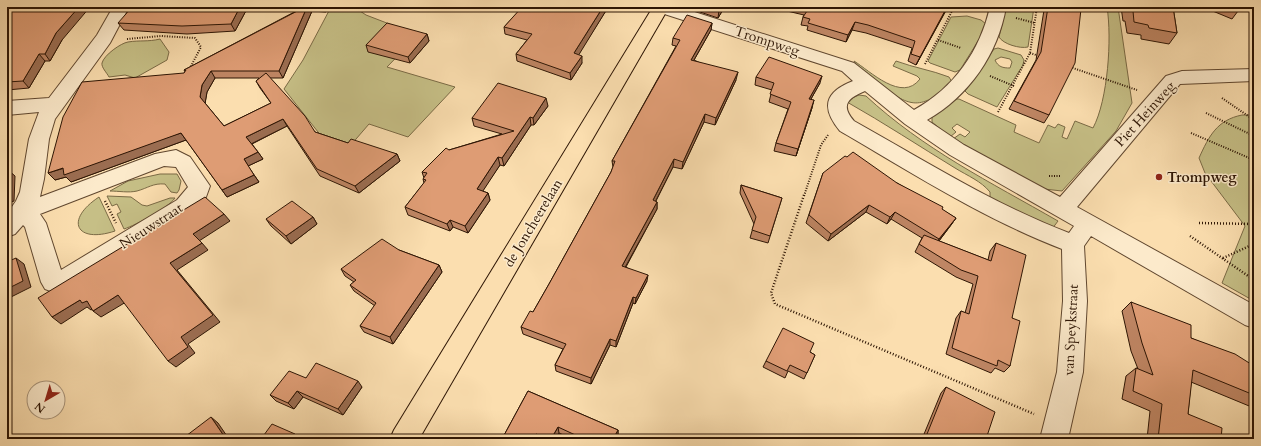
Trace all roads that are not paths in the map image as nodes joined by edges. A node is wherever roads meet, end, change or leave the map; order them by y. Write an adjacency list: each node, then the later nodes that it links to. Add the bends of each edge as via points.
1 (121, 7): 6 (street, Nieuwstraat, via 103,37)
2 (661, 7): 5 (street, Trompweg, via 835,62 856,72); 16 (main road, de Joncheerelaan)
3 (998, 7): 8 (street, via 994,27 985,47 965,79 936,105)
4 (1254, 75): 9 (street, Piet Heinweg, via 1182,77 1173,80)
5 (868, 83): 8 (street, Trompweg); 13 (street, via 844,92 837,101 840,118 856,132 979,201)
6 (54, 104): 7 (street); 10 (street, Nieuwstraat, via 37,147 31,196)
7 (7, 108)
8 (912, 119): 9 (street, Trompweg, via 956,150)
9 (1063, 209): 11 (street, Trompweg)
10 (23, 212): 10 (street, Nieuwstraat, via 162,159 176,158 183,162 199,186 181,208 67,279 53,282 35,223); 12 (street, Nieuwstraat)
11 (1088, 224): 13 (street); 14 (street, Trompweg)
12 (7, 228)
13 (1073, 244): 15 (street, van Speykstraat, via 1075,301 1070,372)
14 (1254, 317)
15 (1057, 432)
16 (404, 439)

